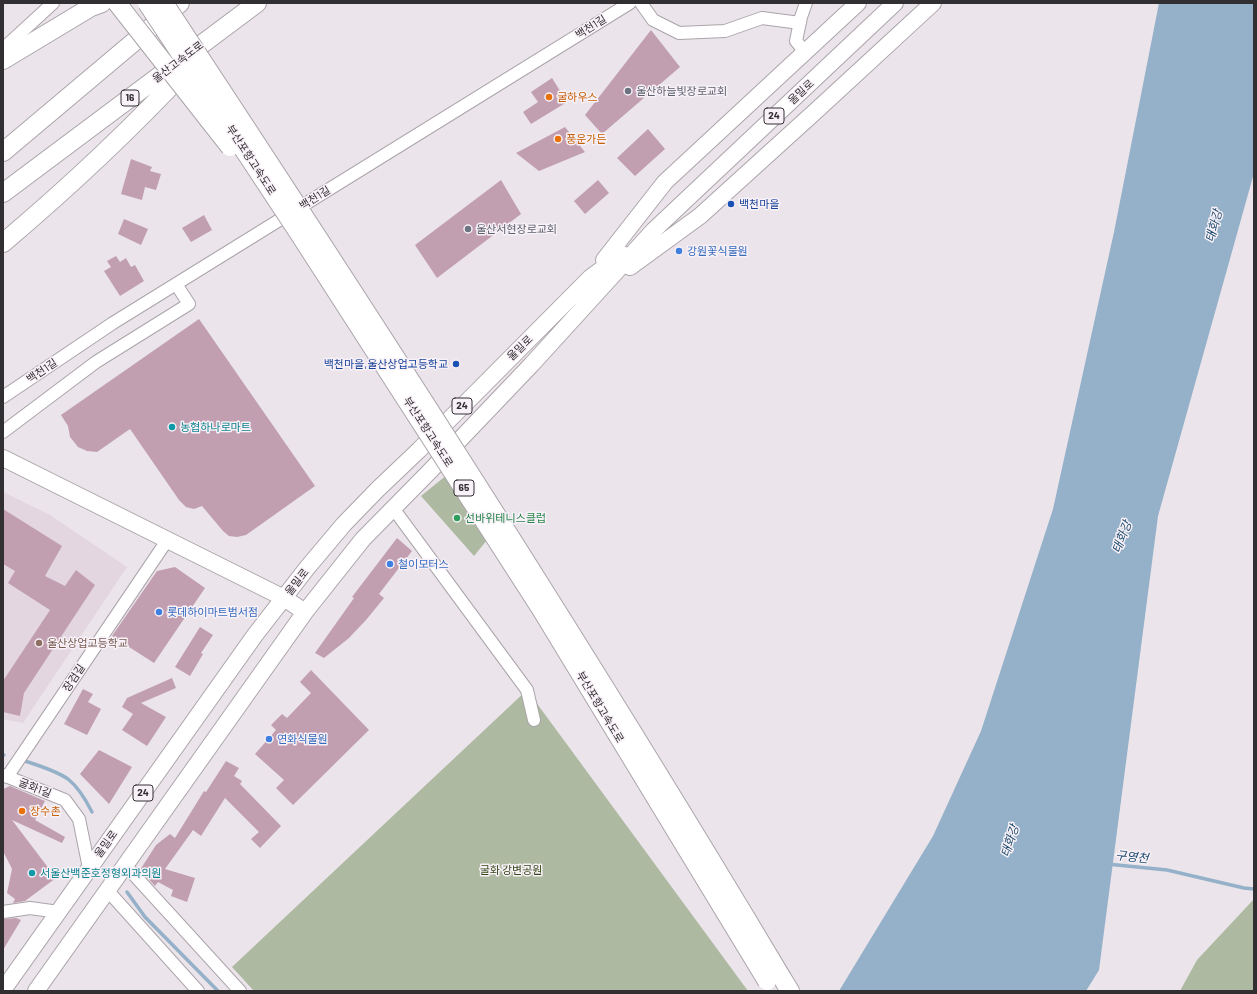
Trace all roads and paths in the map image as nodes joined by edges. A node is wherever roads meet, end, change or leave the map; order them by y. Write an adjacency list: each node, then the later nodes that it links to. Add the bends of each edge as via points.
1 (53, 3): 16 (street)
2 (102, 3): 18 (highway, via 91,7)
3 (116, 3): 21 (highway, bridge)
4 (147, 3): 21 (highway, 부산포항고속도로 / 65, bridge)
5 (164, 3): 44 (highway, 부산포항고속도로 / 65, bridge, via 531,570)
6 (180, 3): 19 (highway)
7 (258, 3): 15 (highway, 울산고속도로 / 16)
8 (630, 3): 24 (street, 백천1길)
9 (641, 3): 14 (street, via 653,20 679,33 725,31 762,18)
10 (806, 3): 14 (street)
11 (858, 3): 17 (main road)
12 (895, 3): 23 (main road, 울밀로 / 24)
13 (932, 3): 23 (main road, via 700,216)
14 (800, 23): 17 (street, via 796,41)
15 (229, 24): 20 (highway, 울산고속도로 / 16); 22 (highway, via 146,113)
16 (3, 49)
17 (805, 52): 23 (main road, via 665,182)
18 (3, 60)
19 (3, 152)
20 (3, 192)
21 (300, 235): 43 (highway, 부산포항고속도로 / 65, bridge, via 541,609)
22 (3, 243)
23 (595, 283): 28 (main road, 울밀로 / 24, via 527,370); 30 (main road, 울밀로 / 24, via 378,489 344,524)
24 (176, 284): 25 (street, 백천1길); 26 (street, via 189,304 96,362)
25 (3, 397)
26 (3, 432)
27 (3, 458): 29 (main road)
28 (393, 508): 31 (main road, 울밀로 / 24, via 363,539); 32 (street, via 527,690)
29 (168, 539): 30 (main road); 33 (street, 장검길)
30 (284, 598): 31 (main road); 35 (main road, 울밀로 / 24)
31 (305, 612): 34 (main road, 울밀로 / 24)
32 (534, 720)
33 (5, 776): 35 (street, 굴화1길, via 65,800 79,818)
34 (126, 866): 36 (main road, 울밀로 / 24); 42 (street)
35 (89, 868): 38 (main road, 울밀로 / 24)
36 (108, 891): 40 (main road, 울밀로 / 24); 41 (street)
37 (3, 912): 38 (street, via 30,908)
38 (59, 912): 39 (main road, 울밀로 / 24)
39 (5, 984)
40 (36, 991)
41 (198, 991)
42 (240, 991)
43 (773, 991)
44 (790, 991)

